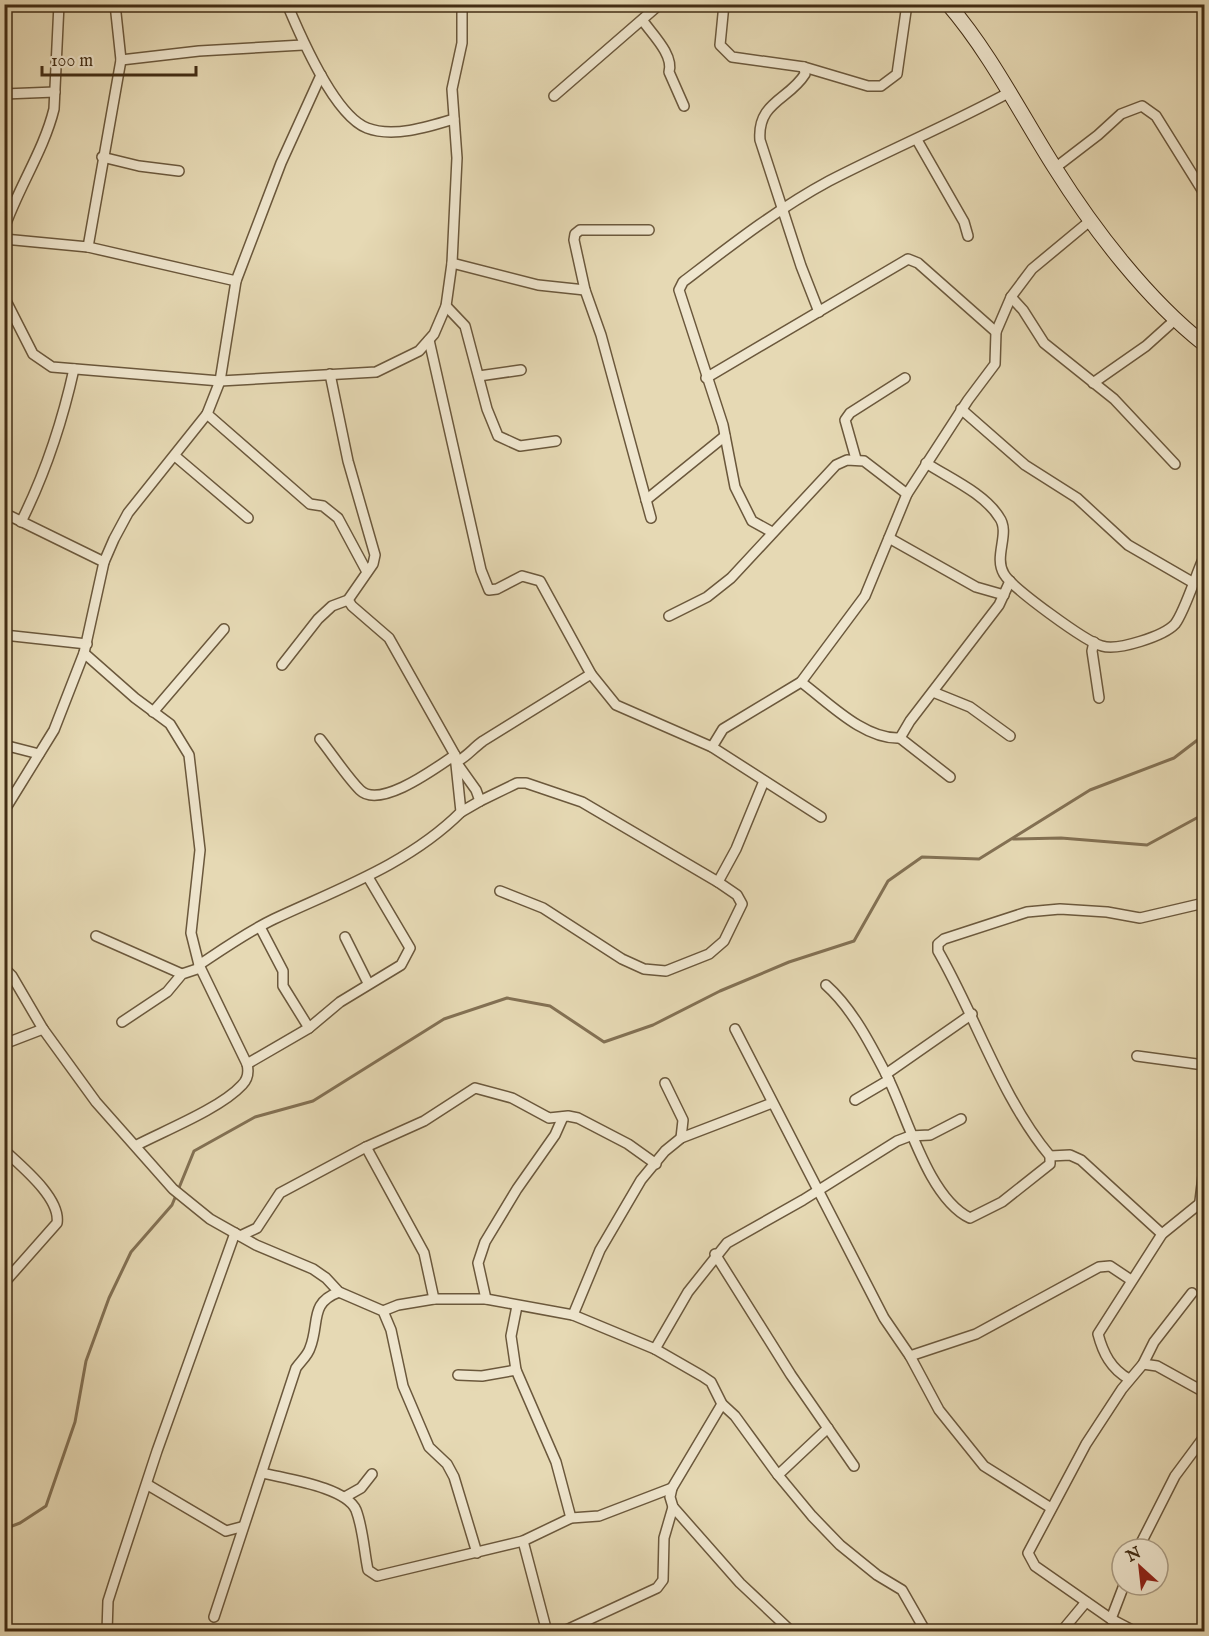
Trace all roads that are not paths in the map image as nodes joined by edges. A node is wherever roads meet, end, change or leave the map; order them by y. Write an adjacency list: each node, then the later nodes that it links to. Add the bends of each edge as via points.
1 (59, 4): 14 (street)
2 (115, 4): 11 (street)
3 (462, 4): 19 (street, via 462,44 452,90)
4 (660, 4): 9 (street)
5 (724, 4): 12 (street, via 720,45 724,52 732,57)
6 (908, 4): 12 (street, via 897,74 890,81 868,86)
7 (948, 4): 15 (street)
8 (288, 5): 10 (street)
9 (643, 21): 17 (street); 18 (street, via 666,53 669,72)
10 (303, 45): 11 (street); 13 (street)
11 (121, 60): 21 (street)
12 (804, 67): 25 (street, via 801,81 765,111 759,127)
13 (321, 75): 19 (street, via 349,114 366,128 426,128); 33 (street, via 281,163)
14 (55, 92): 16 (street); 27 (street, via 50,125)
15 (1010, 92): 20 (street); 22 (street)
16 (4, 94)
17 (554, 96)
18 (684, 106)
19 (454, 119): 32 (street, via 457,158)
20 (917, 140): 25 (street, via 829,181); 29 (street, via 964,222)
21 (102, 157): 23 (street); 31 (street)
22 (1055, 168): 24 (street, via 1121,114 1142,106 1156,116); 26 (street)
23 (179, 171)
24 (1204, 193)
25 (784, 208): 38 (street); 47 (street, via 683,282 679,291)
26 (1091, 220): 36 (street, via 1032,269); 39 (street, via 1153,297)
27 (4, 229)
28 (649, 230): 34 (street, via 580,230 574,240)
29 (968, 236)
30 (4, 239): 31 (street)
31 (88, 247): 33 (street)
32 (452, 263): 34 (street, via 538,285); 37 (street)
33 (236, 281): 49 (street)
34 (585, 290): 60 (street)
35 (4, 297): 43 (street, via 33,354 52,367)
36 (1011, 297): 40 (street); 50 (street, via 1044,343)
37 (446, 306): 41 (street); 46 (street, via 465,326)
38 (819, 312): 40 (street, via 908,259 918,263); 47 (street)
39 (1176, 319): 42 (street); 50 (street, via 1146,346)
40 (996, 332): 51 (street, via 995,364)
41 (429, 340): 45 (street, via 419,351 376,372); 80 (street, via 481,570 489,590 522,576 540,581)
42 (1204, 344)
43 (74, 369): 49 (street); 64 (street, via 64,416 43,478)
44 (521, 370): 46 (street)
45 (330, 374): 49 (street); 69 (street, via 348,461 374,548 373,564)
46 (479, 376): 54 (street, via 498,436 520,446)
47 (706, 378): 53 (street)
48 (905, 378): 56 (street, via 850,412 845,420)
49 (220, 381): 52 (street)
50 (1093, 383): 58 (street, via 1114,399)
51 (961, 410): 57 (street); 71 (street, via 1025,465 1077,498 1128,545)
52 (207, 414): 55 (street); 69 (street, via 310,504 322,506 338,518)
53 (725, 436): 60 (street); 65 (street, via 735,487 746,511 760,528)
54 (556, 441)
55 (175, 456): 62 (street); 68 (street, via 128,513)
56 (856, 459): 59 (street); 65 (street, via 836,465)
57 (926, 463): 59 (street); 70 (street, via 977,496 1000,517 1003,525 999,562)
58 (1175, 464)
59 (907, 495): 66 (street)
60 (646, 500): 63 (street)
61 (4, 513): 64 (street)
62 (248, 518)
63 (651, 518)
64 (21, 522): 68 (street)
65 (772, 532): 74 (street, via 731,578 707,597)
66 (889, 538): 72 (street, via 976,588); 81 (street, via 865,596)
67 (1204, 557): 71 (street)
68 (104, 562): 78 (street)
69 (367, 572): 73 (street)
70 (1011, 581): 72 (street); 77 (street, via 1068,628)
71 (1192, 582): 77 (street, via 1174,625 1153,638 1104,647)
72 (1004, 595): 82 (street)
73 (348, 600): 79 (street, via 332,606 318,619); 91 (street, via 388,638)
74 (669, 616)
75 (224, 629): 84 (street)
76 (4, 635): 78 (street)
77 (1094, 642): 83 (street)
78 (86, 648): 84 (street); 90 (street, via 54,730)
79 (282, 665)
80 (591, 674): 89 (street, via 616,705); 91 (street, via 483,741 466,758)
81 (801, 682): 86 (street, via 860,725 885,739); 89 (street, via 723,729)
82 (933, 692): 85 (street, via 970,708); 86 (street)
83 (1099, 698)
84 (153, 712): 105 (street, via 170,724 189,755 200,850 191,933)
85 (1010, 736)
86 (900, 738): 92 (street)
87 (320, 739): 91 (street, via 360,791 373,796 389,793)
88 (4, 745): 90 (street)
89 (712, 747): 93 (street)
90 (39, 754): 95 (street)
91 (456, 759): 94 (street); 96 (street)
92 (950, 777)
93 (764, 781): 97 (street); 99 (street)
94 (480, 801): 96 (street); 99 (street, via 517,783 532,784 582,802)
95 (4, 811)
96 (461, 812): 98 (street)
97 (821, 817)
98 (368, 877): 102 (street); 108 (street, via 410,951 401,965)
99 (718, 882): 100 (street, via 737,895 742,904 724,941 709,954 666,971 644,969 622,959 543,908)
100 (500, 891)
101 (1204, 903): 110 (street, via 1140,918 1060,909 1027,912 944,939 938,944 938,951)
102 (260, 927): 105 (street); 112 (street, via 283,970 283,986)
103 (96, 936): 107 (street)
104 (345, 937): 108 (street)
105 (199, 967): 107 (street); 117 (street)
106 (4, 968): 113 (street)
107 (182, 974): 111 (street, via 167,992)
108 (368, 983): 112 (street)
109 (826, 985): 119 (street, via 843,1000)
110 (972, 1014): 119 (street); 130 (street, via 1015,1106)
111 (122, 1022)
112 (309, 1028): 117 (street)
113 (43, 1029): 115 (street); 127 (street, via 120,1131)
114 (735, 1029): 122 (street)
115 (4, 1044)
116 (1137, 1056): 118 (street)
117 (247, 1064): 127 (street, via 246,1080 241,1087)
118 (1204, 1065)
119 (887, 1077): 121 (street); 125 (street)
120 (666, 1083): 126 (street, via 683,1120)
121 (855, 1100)
122 (772, 1103): 126 (street); 133 (street)
123 (563, 1117): 128 (street, via 549,1118 512,1098 475,1088 424,1121); 131 (street, via 578,1118 614,1136); 143 (street, via 485,1242 478,1263)
124 (961, 1119): 125 (street, via 930,1135)
125 (910, 1136): 130 (street, via 938,1187 970,1218 1012,1195 1050,1164); 133 (street)
126 (681, 1138): 131 (street)
127 (137, 1145): 135 (street, via 177,1192 210,1219)
128 (366, 1147): 135 (street, via 280,1193 257,1227); 142 (street, via 424,1253)
129 (4, 1150): 139 (street, via 45,1191 58,1217 57,1223)
130 (1050, 1156): 136 (street, via 1070,1155 1081,1160)
131 (656, 1164): 146 (street, via 641,1180 600,1250)
132 (1204, 1168): 134 (street)
133 (816, 1190): 137 (street, via 727,1243); 148 (street, via 850,1247 884,1318)
134 (1202, 1201): 136 (street)
135 (237, 1234): 140 (street, via 313,1269); 161 (street)
136 (1162, 1234): 138 (street)
137 (716, 1254): 147 (street, via 688,1292); 155 (street)
138 (1131, 1280): 148 (street, via 1110,1266 1099,1266 976,1334); 152 (street, via 1098,1334 1102,1353)
139 (4, 1283)
140 (339, 1292): 145 (street); 158 (street, via 318,1307 310,1350 296,1368)
141 (1192, 1293): 149 (street, via 1154,1342)
142 (434, 1299): 143 (street); 145 (street)
143 (486, 1299): 144 (street)
144 (517, 1306): 146 (street); 150 (street, via 511,1336)
145 (383, 1311): 170 (street, via 407,1396 429,1447 454,1477)
146 (573, 1316): 147 (street)
147 (655, 1349): 154 (street, via 711,1382)
148 (910, 1356): 165 (street, via 945,1418 984,1466)
149 (1143, 1364): 152 (street); 153 (street, via 1157,1366)
150 (516, 1370): 151 (street); 166 (street, via 556,1462)
151 (458, 1376)
152 (1129, 1379): 165 (street, via 1086,1444)
153 (1204, 1392)
154 (722, 1404): 160 (street); 162 (street)
155 (828, 1428): 157 (street); 160 (street)
156 (1204, 1437): 168 (street, via 1175,1476)
157 (854, 1466)
158 (263, 1473): 163 (street); 167 (street)
159 (372, 1474): 163 (street, via 361,1488)
160 (778, 1475): 175 (street, via 840,1545 902,1590)
161 (148, 1485): 167 (street, via 226,1531); 176 (street, via 108,1601)
162 (672, 1488): 164 (street); 166 (street, via 599,1516)
163 (345, 1497): 170 (street, via 356,1511 368,1570 377,1576)
164 (673, 1507): 178 (street, via 664,1538 663,1580 657,1588); 179 (street, via 740,1583)
165 (1051, 1508): 172 (street, via 1028,1553 1029,1559)
166 (571, 1518): 169 (street)
167 (242, 1527): 173 (street)
168 (1144, 1537)
169 (523, 1541): 170 (street); 177 (street)
170 (477, 1553)
171 (1119, 1597): 174 (street)
172 (1086, 1602): 174 (street); 180 (street)
173 (214, 1617)
174 (1111, 1619): 181 (street)
175 (926, 1631)
176 (107, 1632)
177 (547, 1632)
178 (562, 1632)
179 (792, 1632)
180 (1061, 1632)
181 (1136, 1632)

